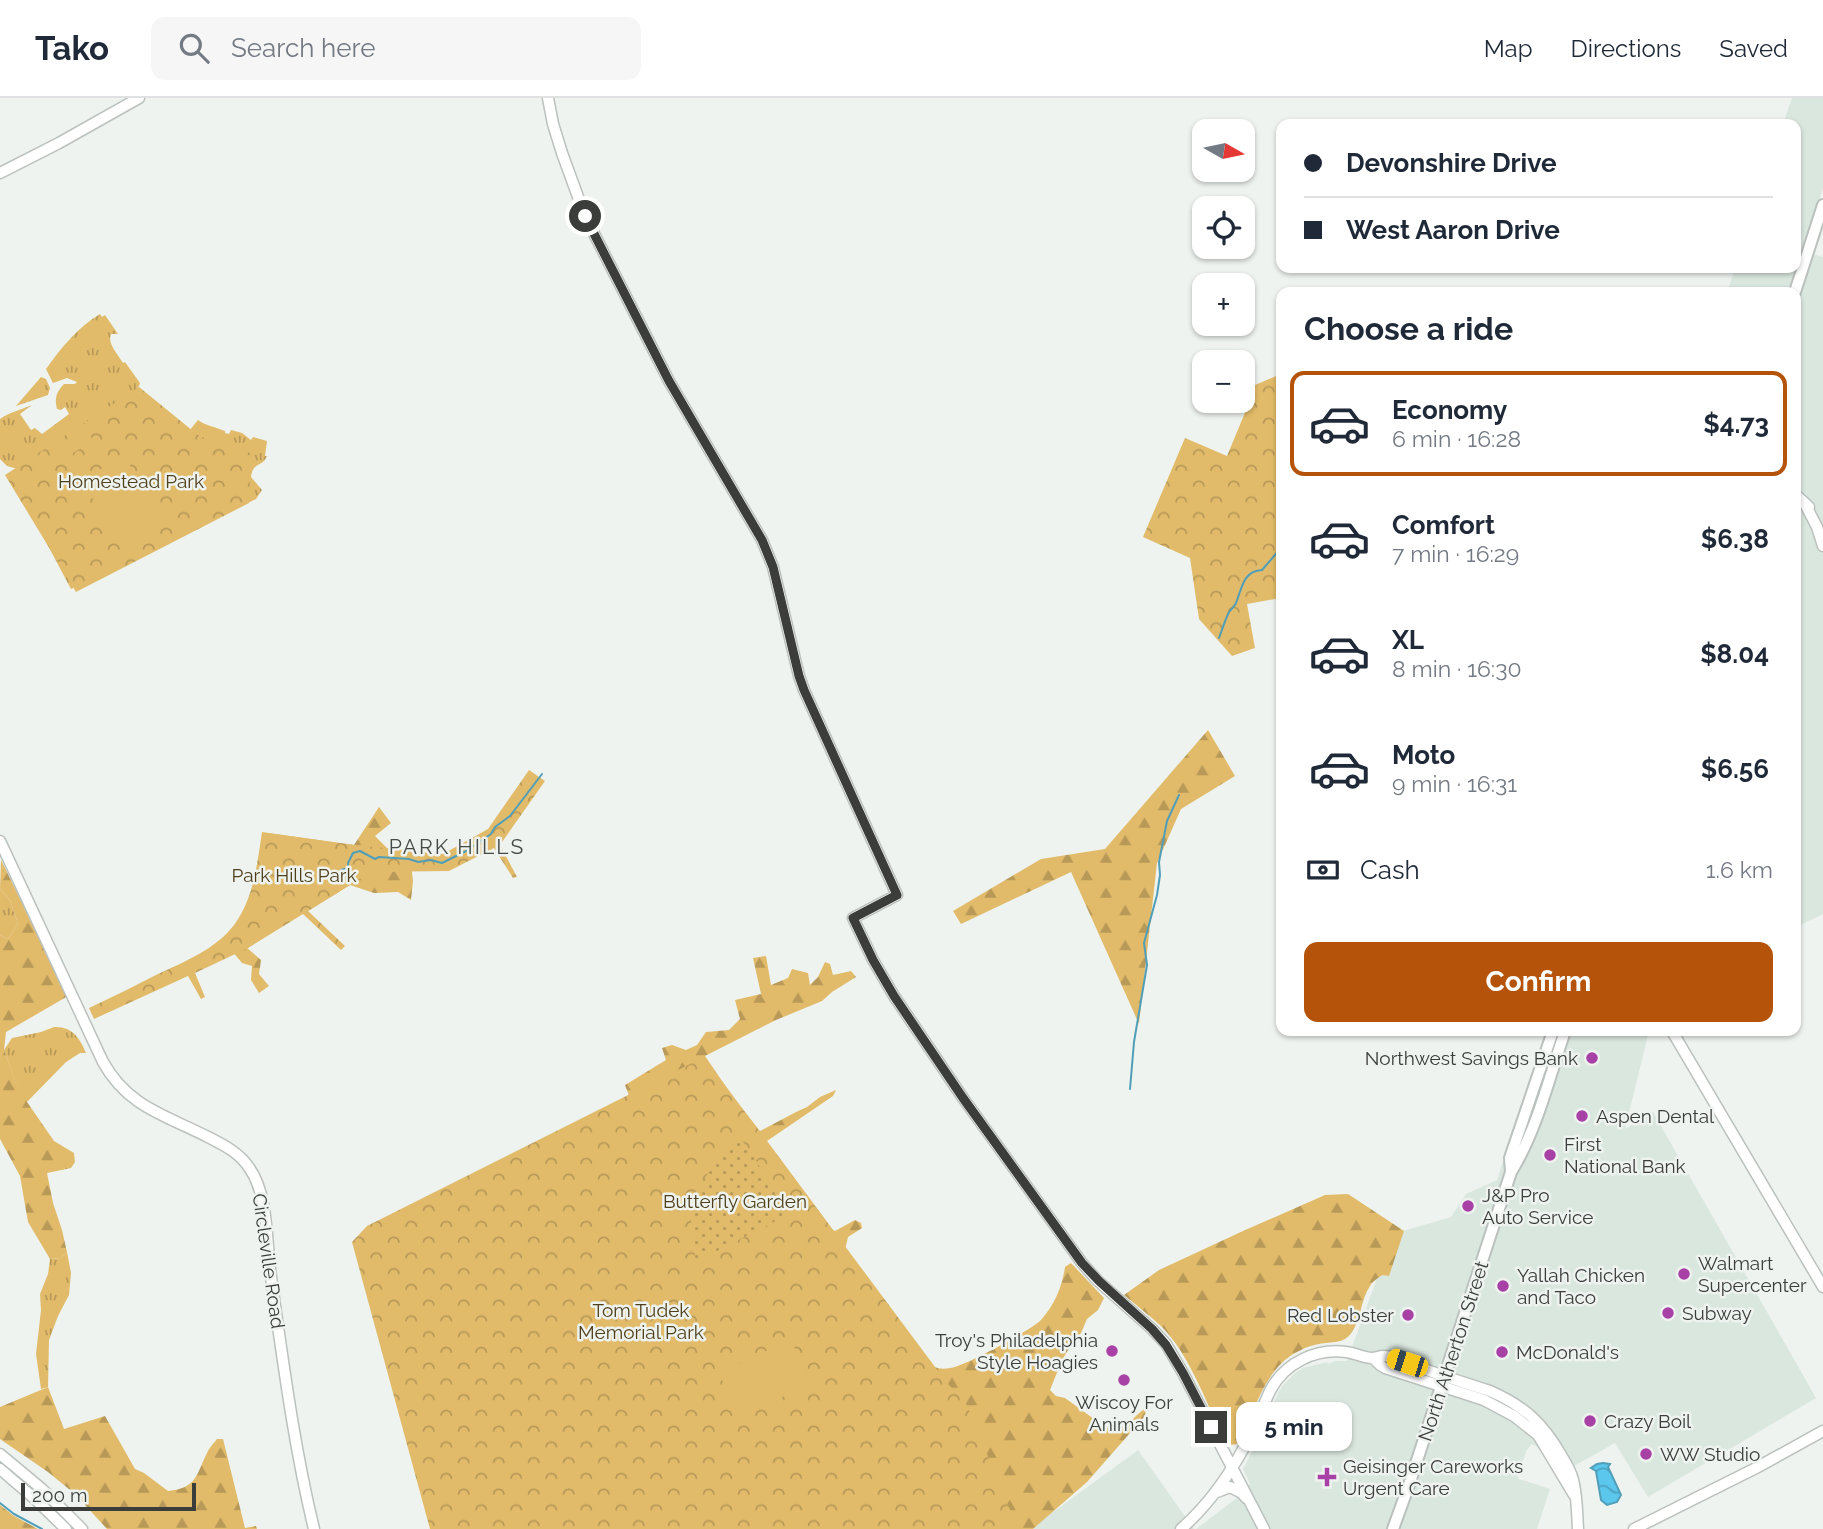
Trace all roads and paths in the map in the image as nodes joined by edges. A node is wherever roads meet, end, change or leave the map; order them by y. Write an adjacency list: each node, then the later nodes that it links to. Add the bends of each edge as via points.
1 (139, 98): 3 (street)
2 (548, 98): 19 (street, via 585,216 669,381 762,540 804,690 897,895 853,918 873,960 963,1098 1082,1263 1166,1345)
3 (0, 173)
4 (1823, 205): 5 (main road)
5 (1797, 287)
6 (1801, 500): 8 (street)
7 (1801, 501): 9 (street)
8 (1823, 527)
9 (1823, 546)
10 (0, 841): 27 (street, Circleville Road, via 117,1083 148,1108 232,1150 254,1176 262,1202 299,1460)
11 (1551, 1036): 14 (main road, North Atherton Street, via 1510,1158)
12 (1563, 1036): 14 (main road, North Atherton Street, via 1531,1130)
13 (1675, 1036): 15 (street)
14 (1511, 1172): 16 (main road, North Atherton Street)
15 (1823, 1287)
16 (1443, 1381): 18 (street, via 1385,1367 1373,1358 1349,1352 1312,1355 1293,1364 1273,1384); 30 (main road, North Atherton Street); 31 (street, via 1499,1406 1532,1430 1576,1498)
17 (1823, 1431): 32 (street)
18 (1247, 1442): 19 (street, via 1232,1450); 22 (street)
19 (1219, 1443): 22 (street)
20 (0, 1454): 26 (street)
21 (0, 1469): 25 (street)
22 (1233, 1469): 23 (street); 24 (street)
23 (1214, 1494): 24 (street, via 1230,1488); 28 (street)
24 (1249, 1501): 29 (street)
25 (66, 1529)
26 (82, 1529)
27 (314, 1529)
28 (1181, 1529)
29 (1264, 1529)
30 (1393, 1529)
31 (1578, 1529)
32 (1634, 1529)

